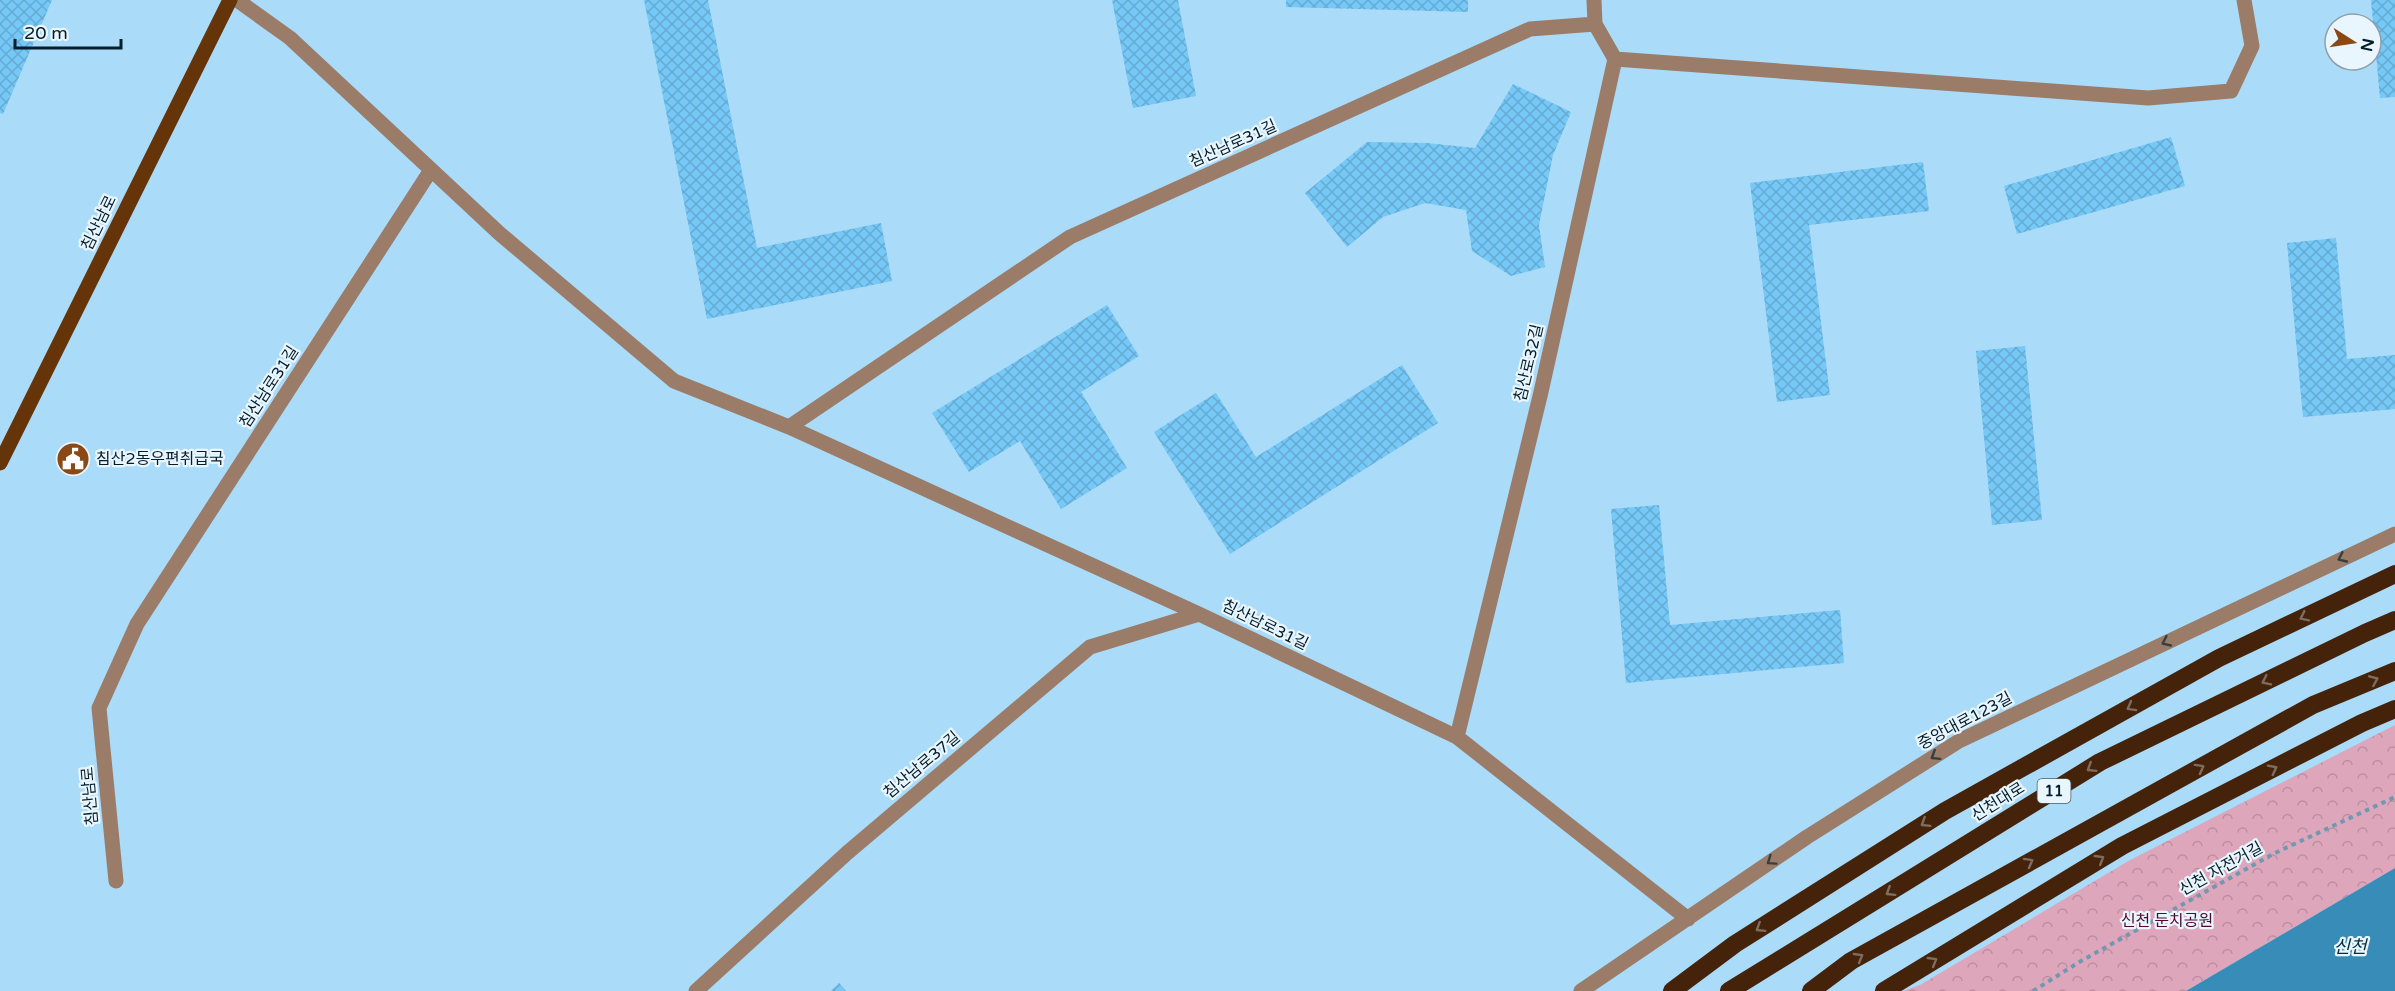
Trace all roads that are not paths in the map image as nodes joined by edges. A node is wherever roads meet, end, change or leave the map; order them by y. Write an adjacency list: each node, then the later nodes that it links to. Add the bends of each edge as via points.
1 (230, 0): 9 (main road, 침산남로)
2 (237, 0): 7 (street, 침산남로31길, via 290,38)
3 (1594, 0): 5 (street)
4 (2244, 0): 6 (street, via 2252,46 2231,91 2148,98)
5 (1595, 24): 6 (street); 8 (street, 침산남로31길, via 1530,29 1070,237)
6 (1615, 58): 17 (street, 침산로32길, via 1541,392)
7 (431, 170): 8 (street, 침산남로31길, via 674,381); 15 (street, 침산남로31길, via 137,624)
8 (789, 427): 12 (street, 침산남로31길)
9 (0, 463)
10 (2395, 534): 19 (street, 중앙대로123길, one-way to 19, via 1959,741 1806,837)
11 (2395, 574): 22 (highway, one-way to 22, via 2219,658 1945,811 1735,944)
12 (1199, 614): 17 (street, 침산남로31길); 20 (street, 침산남로37길, via 1090,647 846,853)
13 (2395, 620): 23 (highway, 신천대로 / 11, one-way to 23, via 2100,762)
14 (2395, 671): 24 (highway, one-way to 14, via 1851,961 2313,705)
15 (99, 708): 18 (street, 침산남로)
16 (2395, 710): 25 (highway, one-way to 16, via 2122,846 2362,723)
17 (1457, 737): 19 (street, 침산남로31길)
18 (116, 881)
19 (1688, 919): 21 (street, 중앙대로123길)
20 (696, 991)
21 (1581, 991)
22 (1672, 991)
23 (1729, 991)
24 (1812, 991)
25 (1884, 991)

